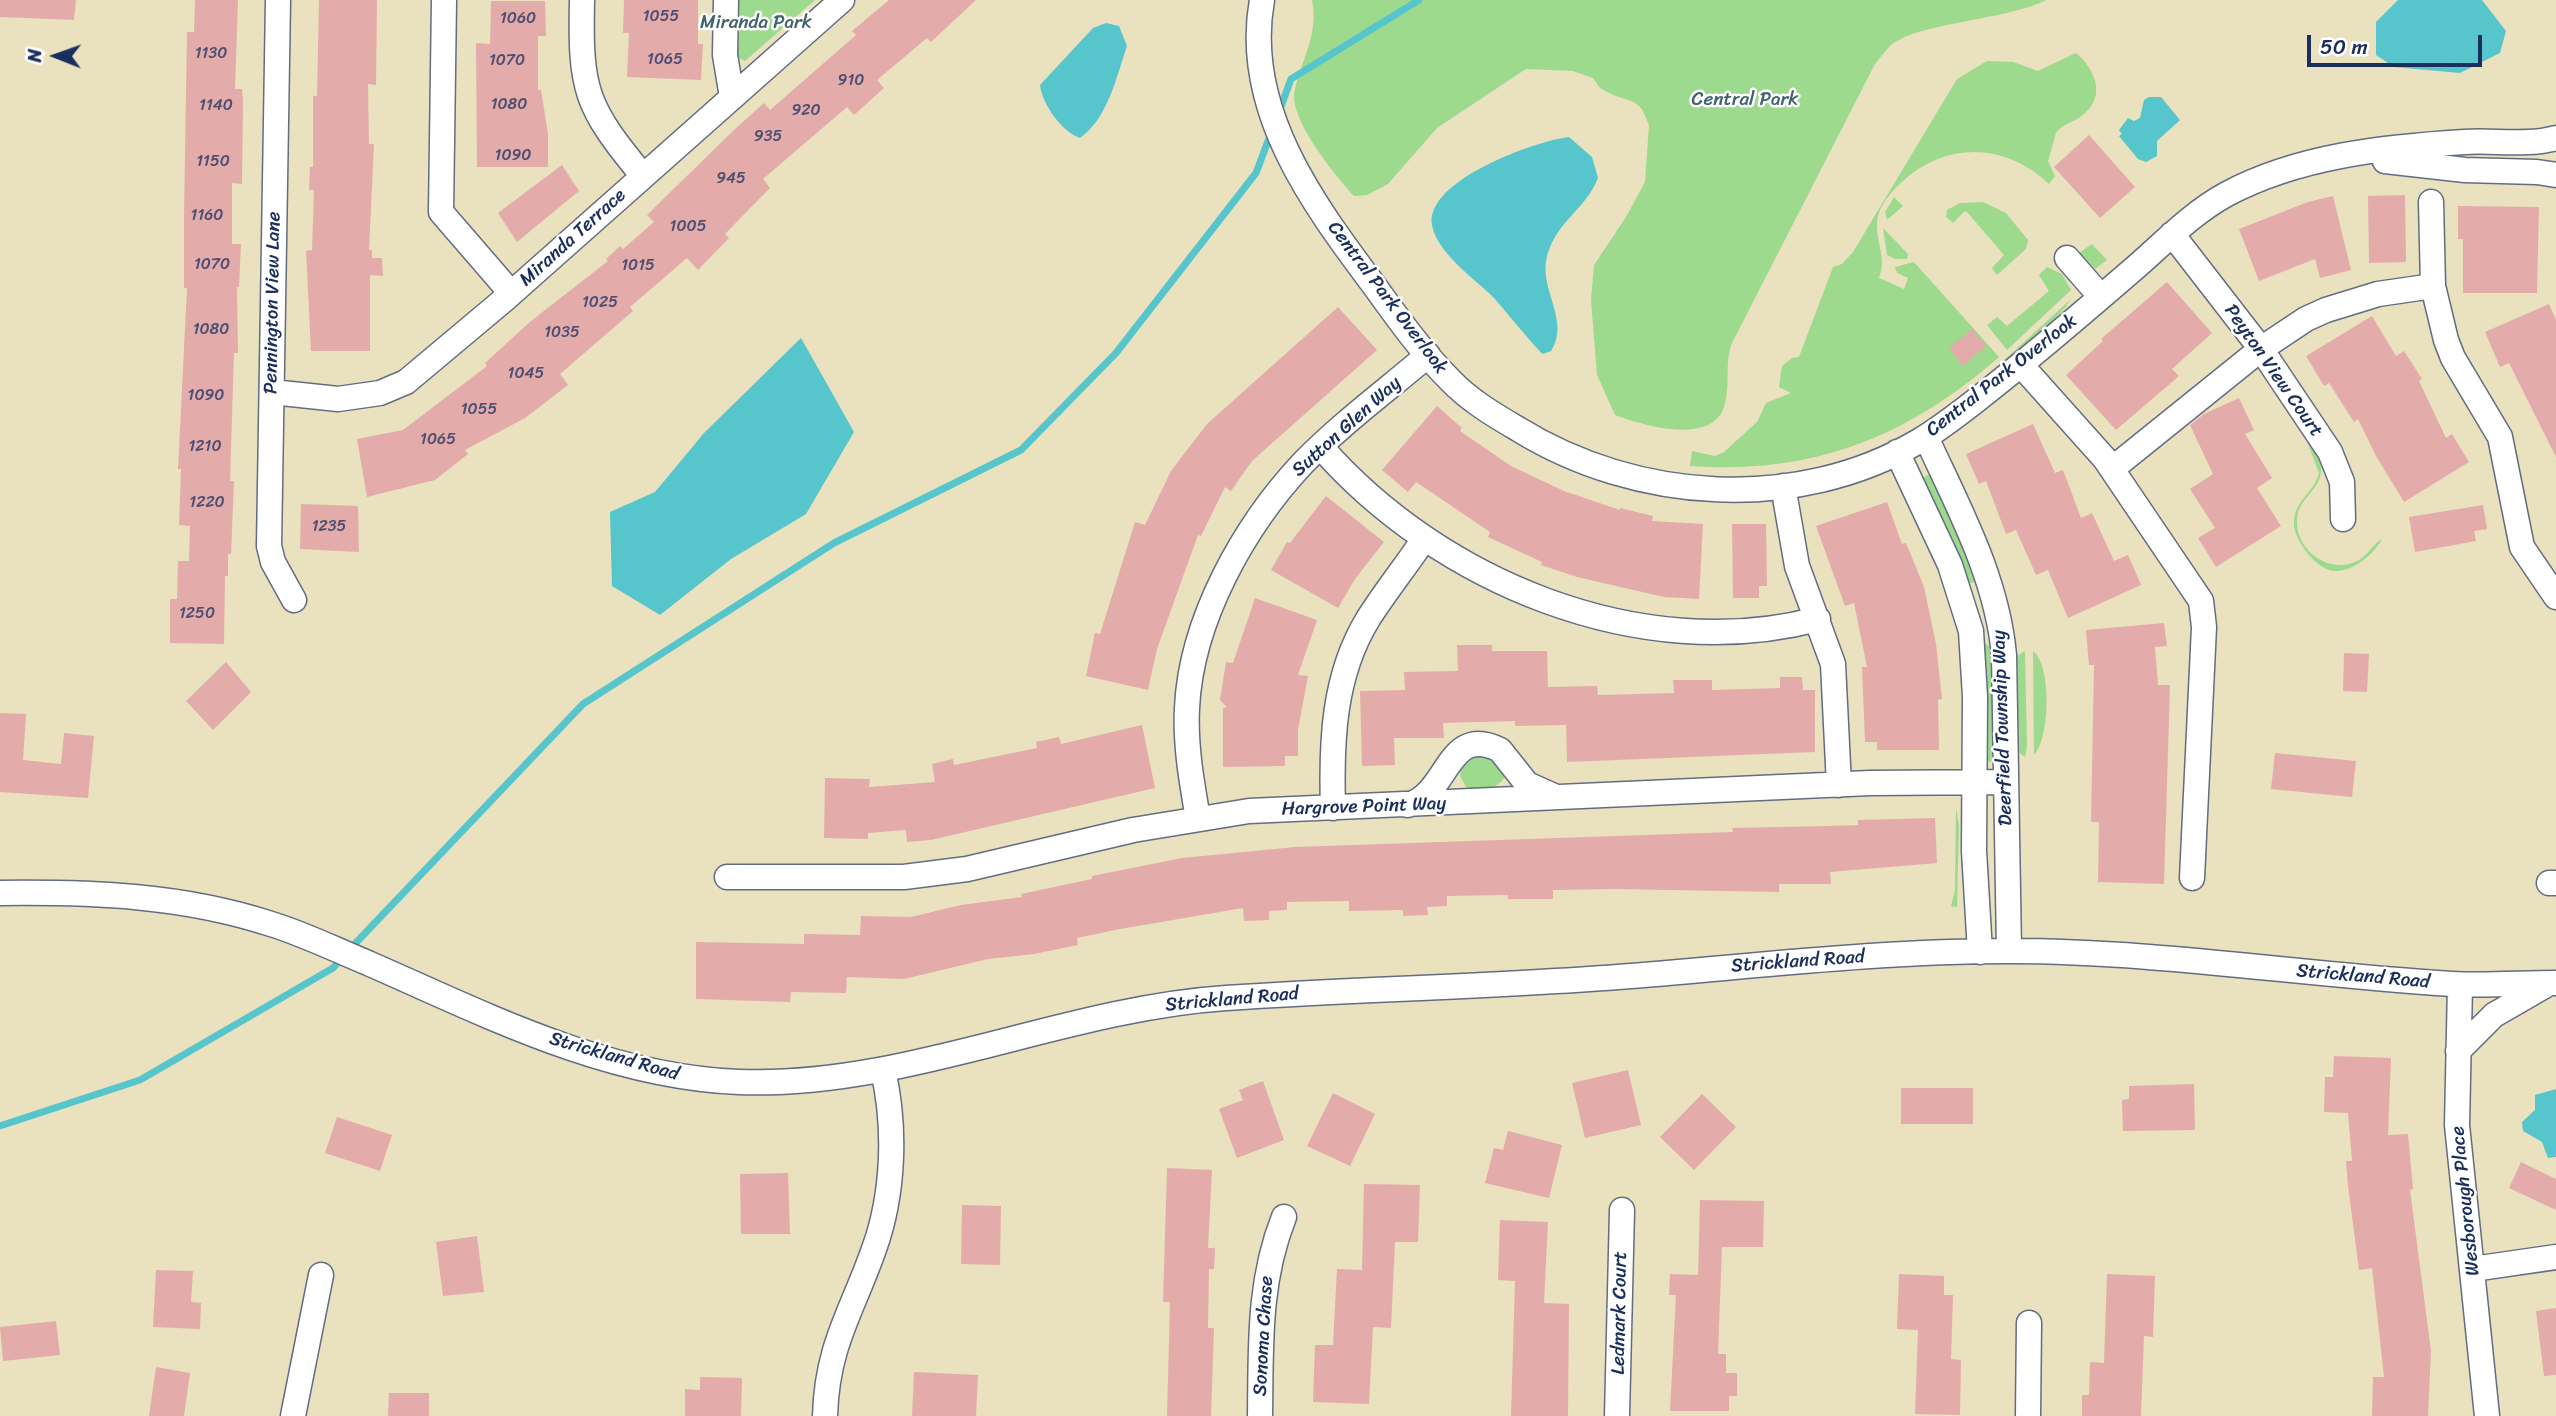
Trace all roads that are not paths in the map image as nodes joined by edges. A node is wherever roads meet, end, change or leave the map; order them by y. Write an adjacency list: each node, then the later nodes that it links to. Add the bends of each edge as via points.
1 (278, 0): 23 (street, Pennington View Lane)
2 (444, 0): 18 (street, via 440,212)
3 (582, 0): 13 (street, via 581,52 588,95 616,143)
4 (726, 0): 7 (street, via 725,55)
5 (842, 0): 7 (street, Miranda Terrace)
6 (1262, 0): 21 (street, Central Park Overlook, via 1258,33 1263,83 1278,133 1331,224)
7 (732, 97): 13 (street, Miranda Terrace)
8 (2556, 138): 9 (street, Central Park Overlook)
9 (2495, 141): 10 (street, Central Park Overlook); 11 (street)
10 (2339, 157): 11 (street, Central Park Overlook); 15 (street, Central Park Overlook, via 2296,165 2248,183 2201,210)
11 (2495, 171): 12 (street, Central Park Overlook)
12 (2556, 175)
13 (643, 176): 18 (street, Miranda Terrace)
14 (2431, 202): 17 (street)
15 (2172, 234): 19 (street, Central Park Overlook); 20 (street, Peyton View Court)
16 (2067, 258): 19 (street)
17 (2433, 286): 20 (street, via 2378,294 2326,310); 31 (street, via 2453,358 2504,448 2522,547)
18 (511, 293): 23 (street, Miranda Terrace, via 415,375 392,389 338,399)
19 (2101, 297): 22 (street, Central Park Overlook)
20 (2261, 349): 27 (street); 29 (street, Peyton View Court, via 2338,468 2344,493)
21 (1428, 355): 25 (street, Sutton Glen Way); 28 (street, Central Park Overlook, via 1451,382 1478,403 1532,439 1578,460 1629,477 1689,487 1736,491)
22 (2021, 365): 24 (street, Central Park Overlook); 27 (street)
23 (272, 392): 32 (street, Pennington View Lane, via 269,546)
24 (1926, 437): 26 (street, Central Park Overlook); 35 (street, Deerfield Township Way, via 1975,544 1997,606 2004,655)
25 (1321, 447): 30 (street, via 1373,500); 40 (street, Sutton Glen Way, via 1262,514 1220,590 1196,653 1186,729)
26 (1897, 452): 28 (street, Central Park Overlook, via 1859,468); 34 (street, Deerfield Township Way, via 1946,554 1971,631)
27 (2112, 469): 44 (street, via 2197,593 2203,612)
28 (1783, 486): 33 (street, via 1797,566)
29 (2343, 519)
30 (1424, 539): 33 (street, via 1522,590 1631,623 1729,631 1775,629); 39 (street, via 1368,620 1348,660 1332,738)
31 (2556, 597)
32 (294, 600)
33 (1818, 619): 36 (street, via 1833,664)
34 (1975, 782): 35 (street, Hargrove Point Way); 36 (street, Hargrove Point Way); 41 (street, Deerfield Township Way)
35 (2006, 782): 42 (street, Deerfield Township Way)
36 (1839, 785): 37 (street, Hargrove Point Way)
37 (1565, 799): 38 (street, Hargrove Point Way); 38 (street, via 1527,784 1507,756 1485,745 1457,752 1431,793)
38 (1408, 805): 39 (street, Hargrove Point Way)
39 (1333, 808): 40 (street, Hargrove Point Way, via 1249,811)
40 (1198, 819): 43 (street, Hargrove Point Way, via 967,869 904,877)
41 (1974, 850): 42 (street); 47 (street, Deerfield Township Way)
42 (2007, 850): 46 (street, Deerfield Township Way)
43 (727, 877)
44 (2192, 878)
45 (0, 893): 51 (street, Strickland Road, via 164,898 237,914 320,943 519,1029 643,1069 706,1080 766,1083)
46 (2009, 951): 47 (street, Strickland Road); 49 (street, Strickland Road, via 2150,957)
47 (1980, 952): 51 (street, Strickland Road, via 1187,1000)
48 (2553, 983): 49 (street, Strickland Road); 50 (street, via 2494,1015)
49 (2460, 985): 50 (street, Wesborough Place)
50 (2458, 1051): 55 (street, Wesborough Place, via 2457,1125)
51 (883, 1070): 59 (street, via 892,1130 884,1208 874,1249 833,1350)
52 (1622, 1210): 61 (street, Ledmark Court)
53 (1284, 1217): 60 (street, Sonoma Chase, via 1264,1290)
54 (2556, 1257): 55 (street)
55 (2473, 1269): 63 (street, Wesborough Place)
56 (321, 1275): 58 (street)
57 (2029, 1323): 62 (street)
58 (293, 1416)
59 (825, 1416)
60 (1260, 1416)
61 (1618, 1416)
62 (2028, 1416)
63 (2487, 1416)

